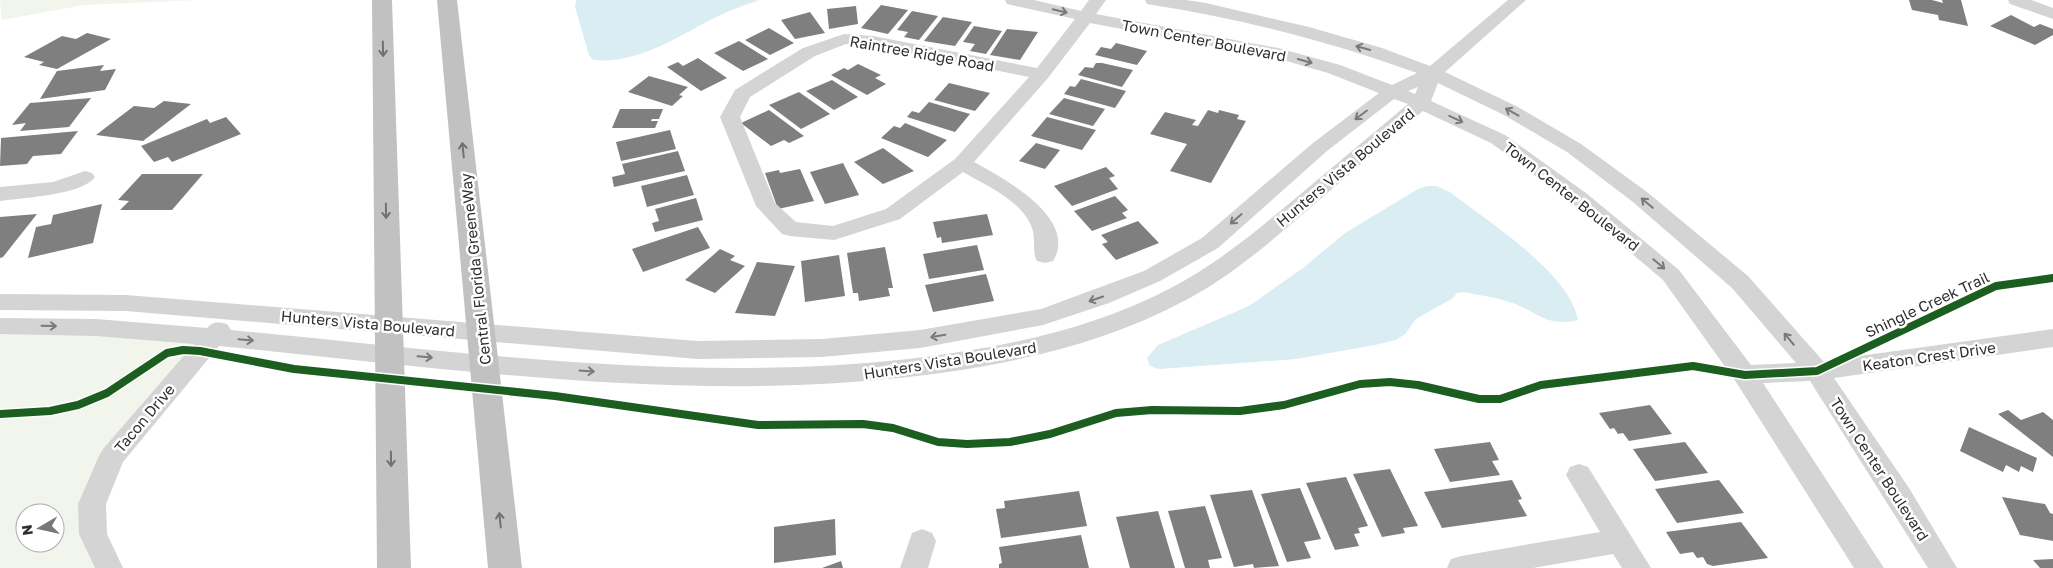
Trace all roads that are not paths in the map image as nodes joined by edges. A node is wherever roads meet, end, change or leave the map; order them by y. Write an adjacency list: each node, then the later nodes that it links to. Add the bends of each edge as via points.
1 (382, 0): 28 (highway, one-way to 28)
2 (447, 0): 29 (highway, Central Florida GreeneWay, one-way to 2)
3 (1012, 0): 7 (street, Town Center Boulevard, one-way to 7)
4 (1153, 0): 9 (street, Town Center Boulevard, one-way to 4, via 1303,31 1206,8)
5 (1518, 0): 9 (street)
6 (2016, 0): 8 (street)
7 (1092, 8): 10 (street, Raintree Ridge Road); 11 (street, Town Center Boulevard, one-way to 11, via 1278,53 1334,69)
8 (2053, 14)
9 (1433, 73): 11 (street, Hunters Vista Boulevard); 12 (street, Hunters Vista Boulevard); 22 (street, Town Center Boulevard, one-way to 9, via 1740,282 1640,197 1574,148 1511,111)
10 (1042, 74): 13 (street, Raintree Ridge Road); 13 (street, Raintree Ridge Road, via 874,41 844,39 808,52 742,94 730,117 766,206 790,230 834,233 893,214)
11 (1392, 92): 12 (street, Town Center Boulevard); 18 (street, Hunters Vista Boulevard, one-way to 18, via 1320,147 1210,242 1152,276 1043,317 920,339 822,348 716,350)
12 (1421, 103): 20 (street, Hunters Vista Boulevard, one-way to 12, via 523,366 694,378 838,377 1008,354 1076,338 1181,293 1227,264 1275,227); 23 (street, Town Center Boulevard, one-way to 23, via 1498,139 1579,198 1671,275)
13 (962, 163): 16 (street, via 1021,198 1043,226 1047,239)
14 (85, 177): 15 (street, via 56,188)
15 (0, 194)
16 (1044, 256)
17 (0, 302): 18 (street, Hunters Vista Boulevard, via 126,303)
18 (235, 312): 20 (street, Tacon Drive)
19 (0, 326): 20 (street, Hunters Vista Boulevard, one-way to 20, via 85,327)
20 (213, 337): 27 (street, Tacon Drive, via 112,456 92,504 93,534)
21 (2053, 338): 22 (street, Keaton Crest Drive)
22 (1817, 371): 23 (street, Keaton Crest Drive); 34 (street, Town Center Boulevard)
23 (1746, 375): 33 (street, Town Center Boulevard)
24 (1579, 475): 26 (street)
25 (922, 541): 30 (street)
26 (1620, 541): 31 (street); 32 (street)
27 (109, 568)
28 (394, 568)
29 (505, 568)
30 (914, 568)
31 (1461, 568)
32 (1636, 568)
33 (1870, 568)
34 (1943, 568)

